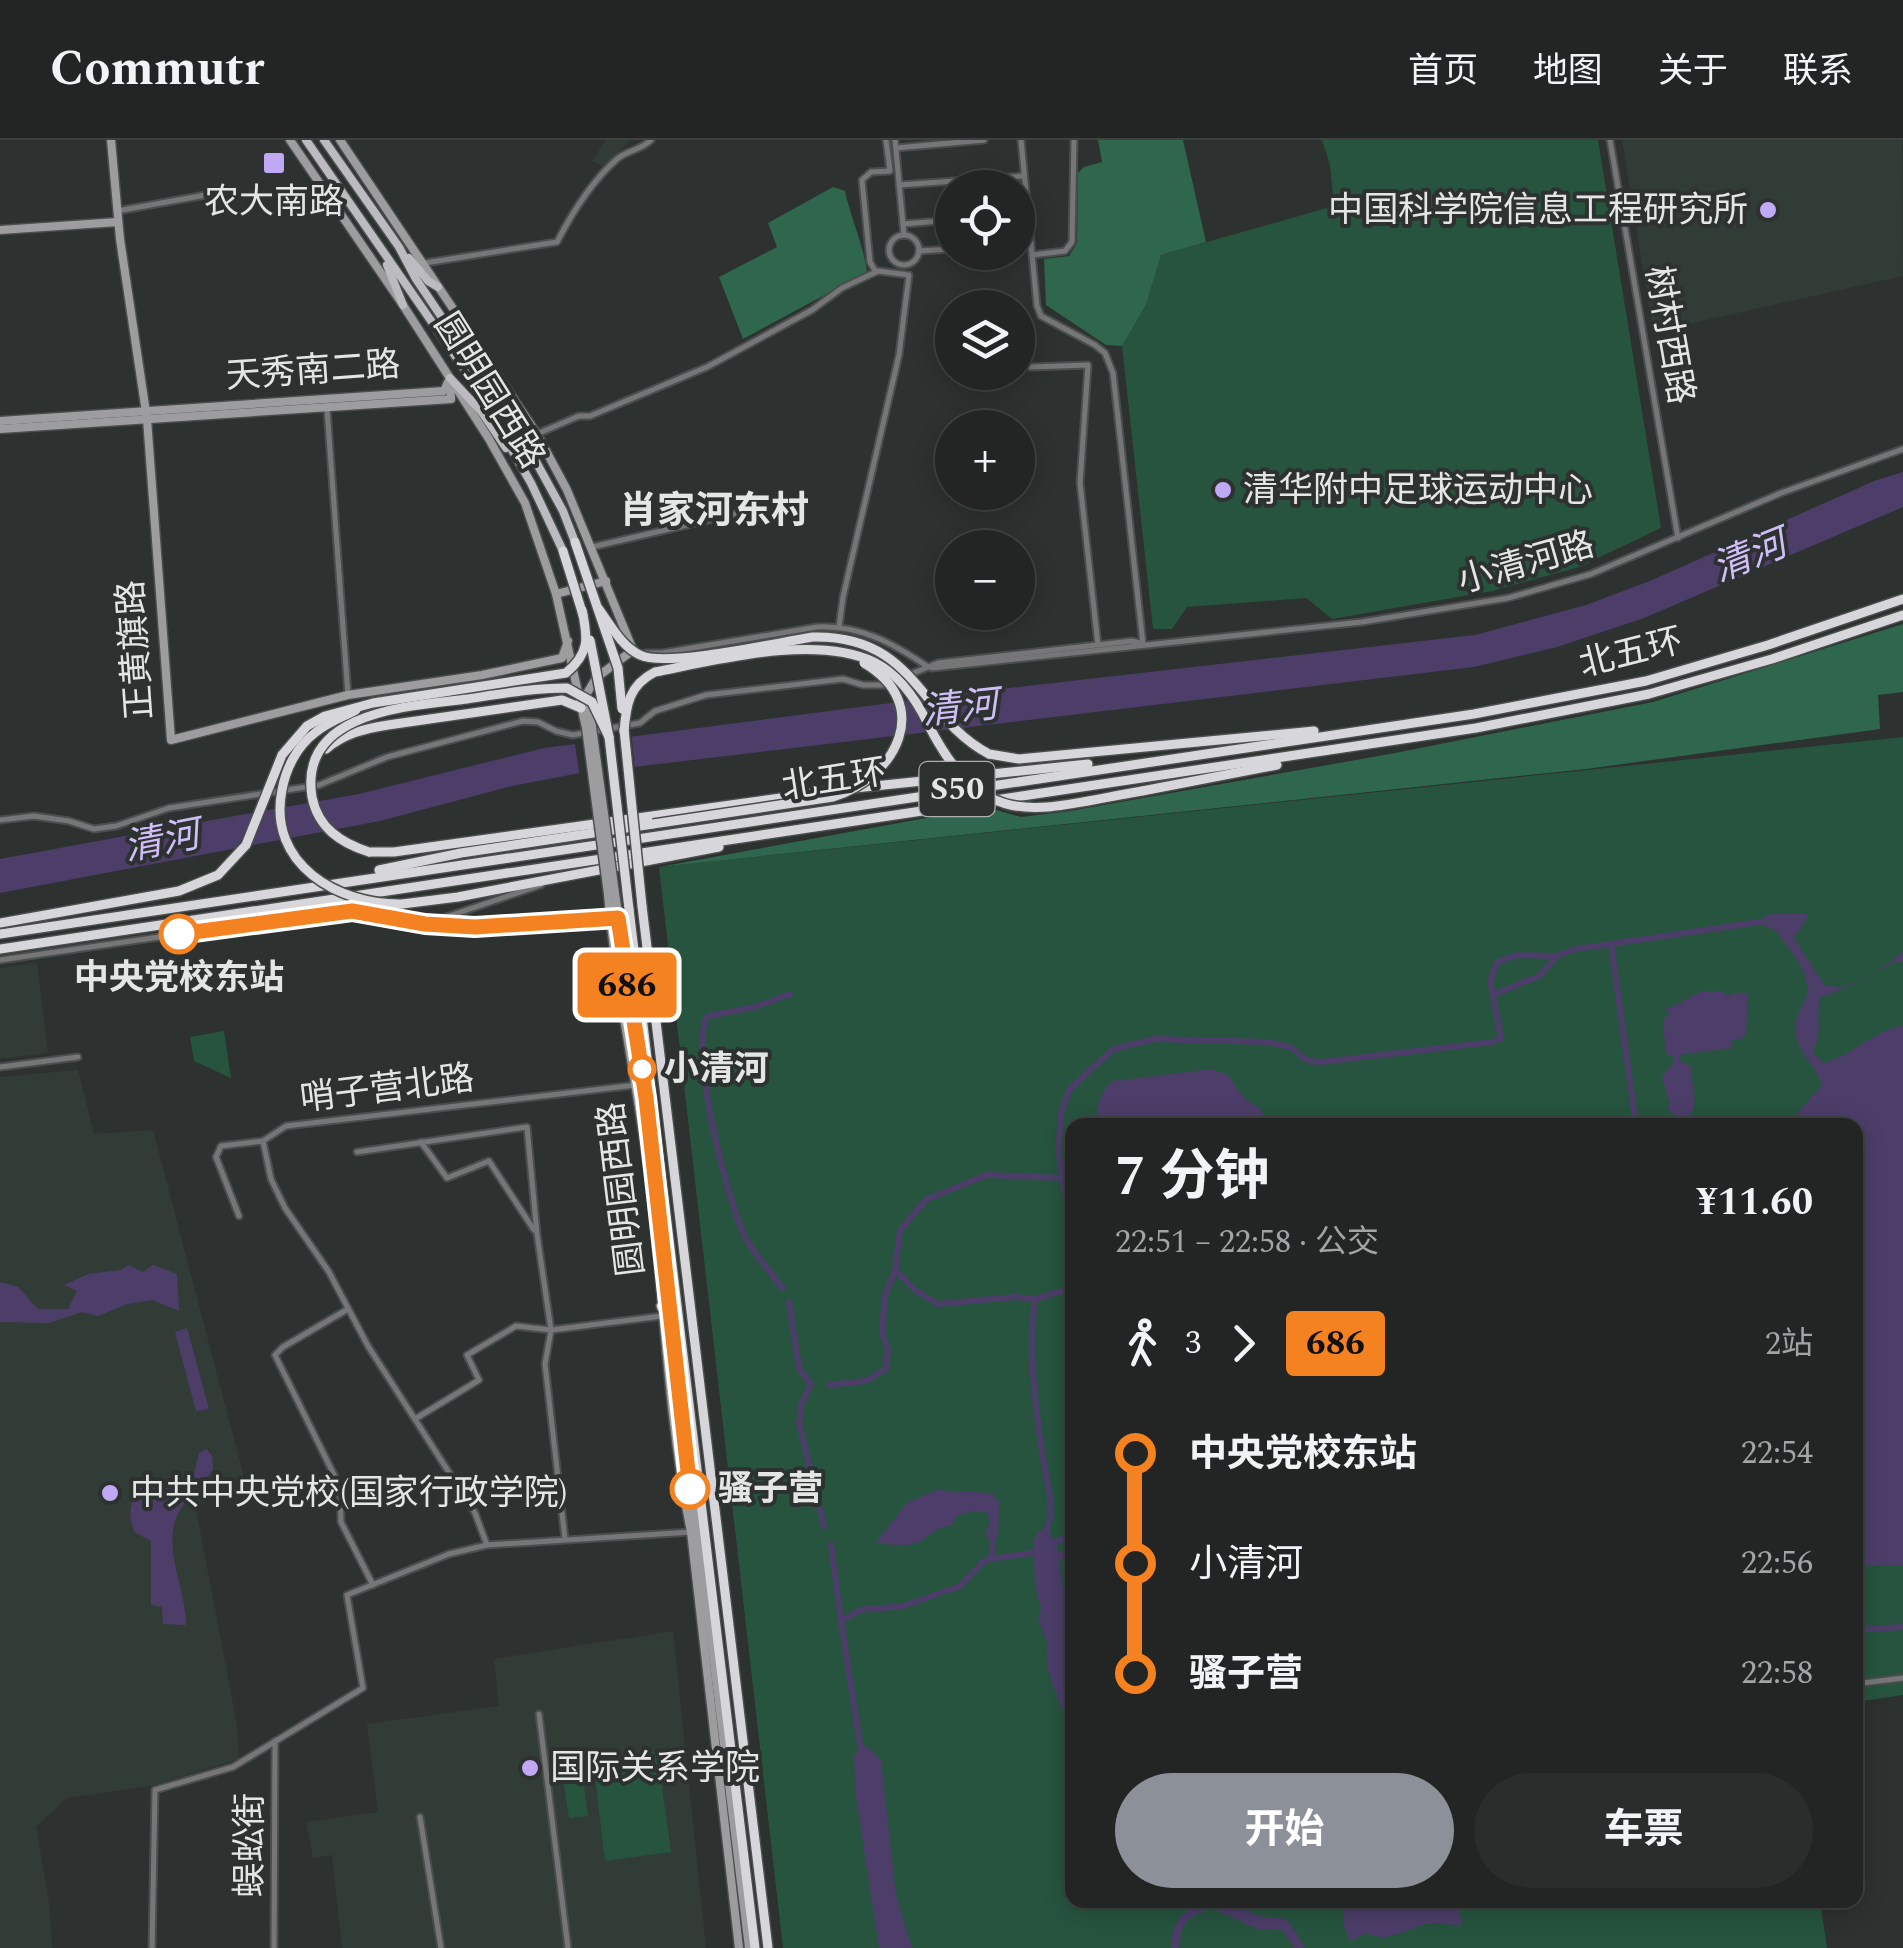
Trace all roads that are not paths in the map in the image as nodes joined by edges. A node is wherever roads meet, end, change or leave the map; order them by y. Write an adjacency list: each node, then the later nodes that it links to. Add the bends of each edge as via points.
1 (111, 140): 18 (street, 正黄旗路)
2 (290, 140): 35 (street, 圆明园西路)
3 (306, 140): 27 (main road, 圆明园西路)
4 (324, 140): 24 (main road, 圆明园西路)
5 (340, 140): 29 (street, 圆明园西路)
6 (651, 140): 29 (street, via 608,168 557,242)
7 (886, 140): 32 (street, via 890,170 862,180)
8 (895, 140): 13 (street)
9 (984, 140): 13 (street)
10 (1021, 140): 14 (street)
11 (1074, 140): 28 (street, via 1072,242 1065,251)
12 (1610, 140): 48 (street, 树村西路)
13 (896, 148): 16 (street)
14 (1024, 170)
15 (935, 182): 16 (street)
16 (899, 185): 21 (street)
17 (210, 194): 18 (street)
18 (117, 211): 20 (street, 正黄旗路)
19 (935, 221): 21 (street)
20 (118, 222): 22 (street); 41 (street, 正黄旗路)
21 (903, 224): 23 (street)
22 (0, 230)
23 (904, 235): 25 (street); 30 (street, via 889,250 893,260)
24 (399, 247): 34 (main road); 39 (main road, 圆明园西路)
25 (918, 250): 26 (street); 30 (street)
26 (935, 250)
27 (381, 252): 35 (main road); 46 (main road, 圆明园西路, via 472,380)
28 (1035, 256)
29 (424, 263): 34 (street, 圆明园西路)
30 (907, 264): 33 (street)
31 (1033, 270): 60 (street, via 1042,316 1105,353 1113,373)
32 (876, 272): 33 (street); 44 (street, via 707,367)
33 (909, 275): 58 (street)
34 (438, 287): 36 (street, 圆明园西路)
35 (403, 305): 38 (street, 圆明园西路)
36 (463, 322): 39 (main road); 44 (street, 圆明园西路)
37 (1035, 367): 61 (street, via 1088,365 1080,483)
38 (450, 378): 40 (street, 天秀南二路, via 450,399); 41 (street, 天秀南二路, via 444,391); 46 (main road); 53 (street, 圆明园西路, via 525,503)
39 (498, 400): 49 (main road, 圆明园西路)
40 (326, 406): 41 (street, 天秀南二路); 67 (street)
41 (146, 415): 42 (street, 天秀南二路); 43 (street, 天秀南二路); 67 (street, 正黄旗路, via 171,740)
42 (0, 421)
43 (0, 429)
44 (537, 434): 50 (street, 圆明园西路)
45 (1903, 449): 48 (street, 小清河路)
46 (531, 483): 51 (main road, 圆明园西路)
47 (760, 508): 50 (street)
48 (1678, 538): 60 (street, 小清河路, via 1572,580 1491,602)
49 (576, 542): 55 (highway, 圆明园西路, bridge)
50 (592, 546): 52 (street, 圆明园西路)
51 (563, 551): 56 (highway, 圆明园西路, bridge)
52 (606, 581): 53 (street); 62 (street, 圆明园西路)
53 (556, 594): 59 (street, 圆明园西路)
54 (1903, 599): 70 (highway, 北五环 / S50, via 1646,681)
55 (598, 608): 70 (highway, bridge, via 644,658 813,637 870,649 906,671 955,731 990,754 1019,759); 72 (highway, 圆明园西路, bridge, via 618,668)
56 (582, 610): 68 (highway, bridge, via 587,650 566,672); 73 (highway, 圆明园西路, bridge)
57 (1903, 615): 74 (highway, 北五环 / S50, via 1649,694)
58 (839, 627): 62 (street, via 662,653); 64 (street, via 878,638)
59 (568, 641): 65 (street, 圆明园西路); 67 (street, 正黄旗路, via 562,658)
60 (1143, 644): 61 (street, 小清河路); 64 (street, 小清河路)
61 (1098, 645): 64 (street, 小清河路)
62 (634, 650): 66 (street)
63 (844, 651): 72 (highway, bridge, via 796,648 654,672 631,692); 74 (highway, bridge, via 894,675 949,762 978,793 1037,809); 80 (highway, bridge, via 884,679 901,715 894,754 856,790 461,854)
64 (930, 668): 77 (street, 小清河路, via 884,685 844,679 706,695 640,723 573,735 523,721 387,757 319,785 169,808 94,830 34,816)
65 (574, 675): 66 (street, via 588,682); 69 (street, 圆明园西路)
66 (596, 678): 71 (street, 圆明园西路, via 586,695)
67 (348, 696)
68 (372, 703): 79 (highway, bridge, via 302,745 283,782 280,817 296,861 314,878 357,900 402,904); 82 (highway, bridge, via 324,716 294,740 246,845 218,875 178,891)
69 (581, 708): 71 (street, 圆明园西路); 75 (highway, bridge, via 562,700 360,730)
70 (1392, 726): 76 (highway, 北五环 / S50)
71 (589, 728): 81 (street, 圆明园西路, bridge)
72 (624, 732): 115 (highway, 圆明园西路, bridge)
73 (608, 737): 75 (highway, bridge, via 581,693 548,688 388,709 346,725); 98 (highway, 圆明园西路, bridge)
74 (1395, 742): 78 (highway, 北五环 / S50)
75 (320, 754): 76 (highway, bridge, via 311,787 318,814 343,844 369,852 845,789)
76 (1186, 755): 80 (highway, 北五环 / S50)
77 (0, 820)
78 (842, 823): 79 (highway); 85 (highway, 北五环 / S50)
79 (560, 878): 83 (street)
80 (275, 892): 84 (highway, 北五环 / S50)
81 (614, 918): 83 (street); 89 (street, 圆明园西路, via 616,975); 96 (street, 圆明园西路, via 641,1057)
82 (0, 923)
83 (425, 924): 86 (street, via 332,912)
84 (0, 934)
85 (0, 949)
86 (0, 960)
87 (78, 1057): 88 (street)
88 (0, 1066)
89 (637, 1085): 90 (street, 哨子营北路, via 286,1126); 96 (street, 圆明园西路)
90 (263, 1141): 93 (street, 哨子营北路, via 221,1146 216,1157); 95 (street, via 285,1208)
91 (421, 1142): 92 (street); 94 (street, via 447,1178 489,1160); 94 (street, via 527,1127)
92 (357, 1152)
93 (239, 1216)
94 (537, 1234): 97 (street)
95 (348, 1309): 99 (street); 103 (street, via 275,1355 340,1487 341,1522)
96 (666, 1315): 97 (street); 98 (highway); 100 (street, 圆明园西路); 114 (street, 圆明园西路)
97 (551, 1330): 99 (street, via 516,1326 467,1355 479,1380); 101 (street, via 546,1364)
98 (682, 1343): 114 (highway, 圆明园西路)
99 (415, 1419): 102 (street, via 475,1513)
100 (691, 1532): 101 (street); 113 (street, 圆明园西路)
101 (565, 1539): 102 (street)
102 (487, 1545): 103 (street)
103 (372, 1584): 107 (street, via 347,1595 362,1688)
104 (1903, 1678): 105 (street)
105 (1863, 1683)
106 (538, 1714): 112 (street)
107 (275, 1741): 109 (street, via 233,1767 154,1790); 110 (street, 蜈蚣街)
108 (420, 1816): 111 (street)
109 (152, 1948)
110 (274, 1948)
111 (442, 1948)
112 (568, 1948)
113 (739, 1948)
114 (752, 1948)
115 (768, 1948)

